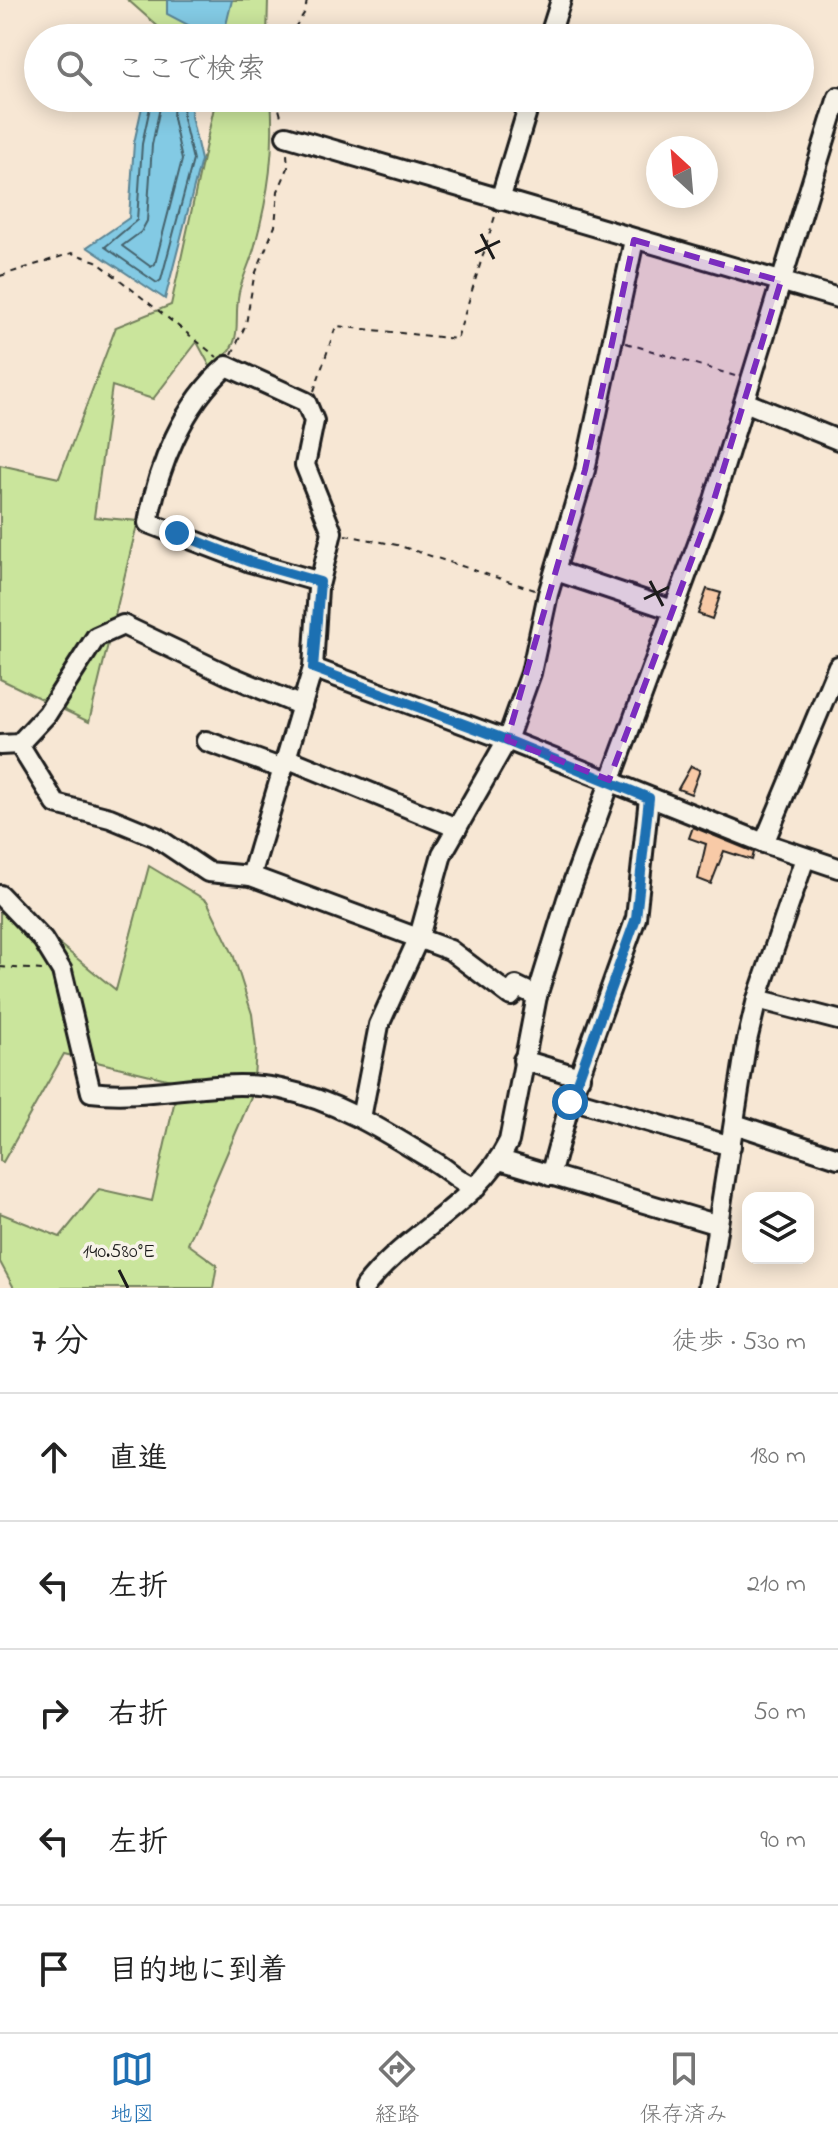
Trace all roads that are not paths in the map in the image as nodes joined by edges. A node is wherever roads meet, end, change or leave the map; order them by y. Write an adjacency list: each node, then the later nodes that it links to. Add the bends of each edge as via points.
1 (561, 0): 2 (street)
2 (553, 24)
3 (838, 97): 8 (street)
4 (527, 112): 6 (street)
5 (286, 136): 6 (street)
6 (500, 200): 7 (street)
7 (634, 240): 8 (street); 12 (street, via 585,470)
8 (781, 281): 9 (street); 10 (street)
9 (838, 298)
10 (745, 402): 11 (street); 14 (street)
11 (838, 440)
12 (556, 571): 14 (street); 18 (street, via 531,673)
13 (320, 582): 13 (street, via 148,523 156,480 193,406 227,366 306,402 314,421 305,465 332,532); 15 (street)
14 (673, 610): 23 (street)
15 (313, 668): 17 (street); 18 (street)
16 (837, 670): 26 (street)
17 (302, 706): 20 (street, via 123,625 96,637 47,714); 22 (street)
18 (507, 740): 23 (street); 25 (street)
19 (206, 741): 22 (street)
20 (19, 744): 21 (street); 29 (street, via 56,804 156,837 208,872)
21 (0, 745)
22 (285, 764): 25 (street); 29 (street)
23 (609, 780): 24 (street); 32 (street)
24 (649, 798): 26 (street); 36 (street, via 636,918)
25 (457, 828): 31 (street, via 442,854)
26 (764, 843): 27 (street)
27 (805, 858): 28 (street); 33 (street)
28 (838, 868)
29 (251, 876): 31 (street)
30 (0, 895): 38 (street, via 43,940 62,971 91,1092 279,1088)
31 (419, 937): 32 (street, via 450,950 511,996 516,986); 38 (street, via 379,1025)
32 (537, 996): 35 (street)
33 (757, 999): 34 (street); 39 (street)
34 (838, 1020)
35 (523, 1060): 36 (street); 42 (street, via 515,1121)
36 (580, 1077): 37 (street)
37 (571, 1099): 40 (street); 43 (street)
38 (361, 1118): 44 (street, via 440,1165 460,1183)
39 (735, 1124): 40 (street); 41 (street)
40 (731, 1146): 45 (street)
41 (838, 1158)
42 (500, 1160): 43 (street); 44 (street)
43 (550, 1176): 45 (street)
44 (476, 1188): 46 (street)
45 (715, 1224): 47 (street)
46 (364, 1288)
47 (708, 1288)

